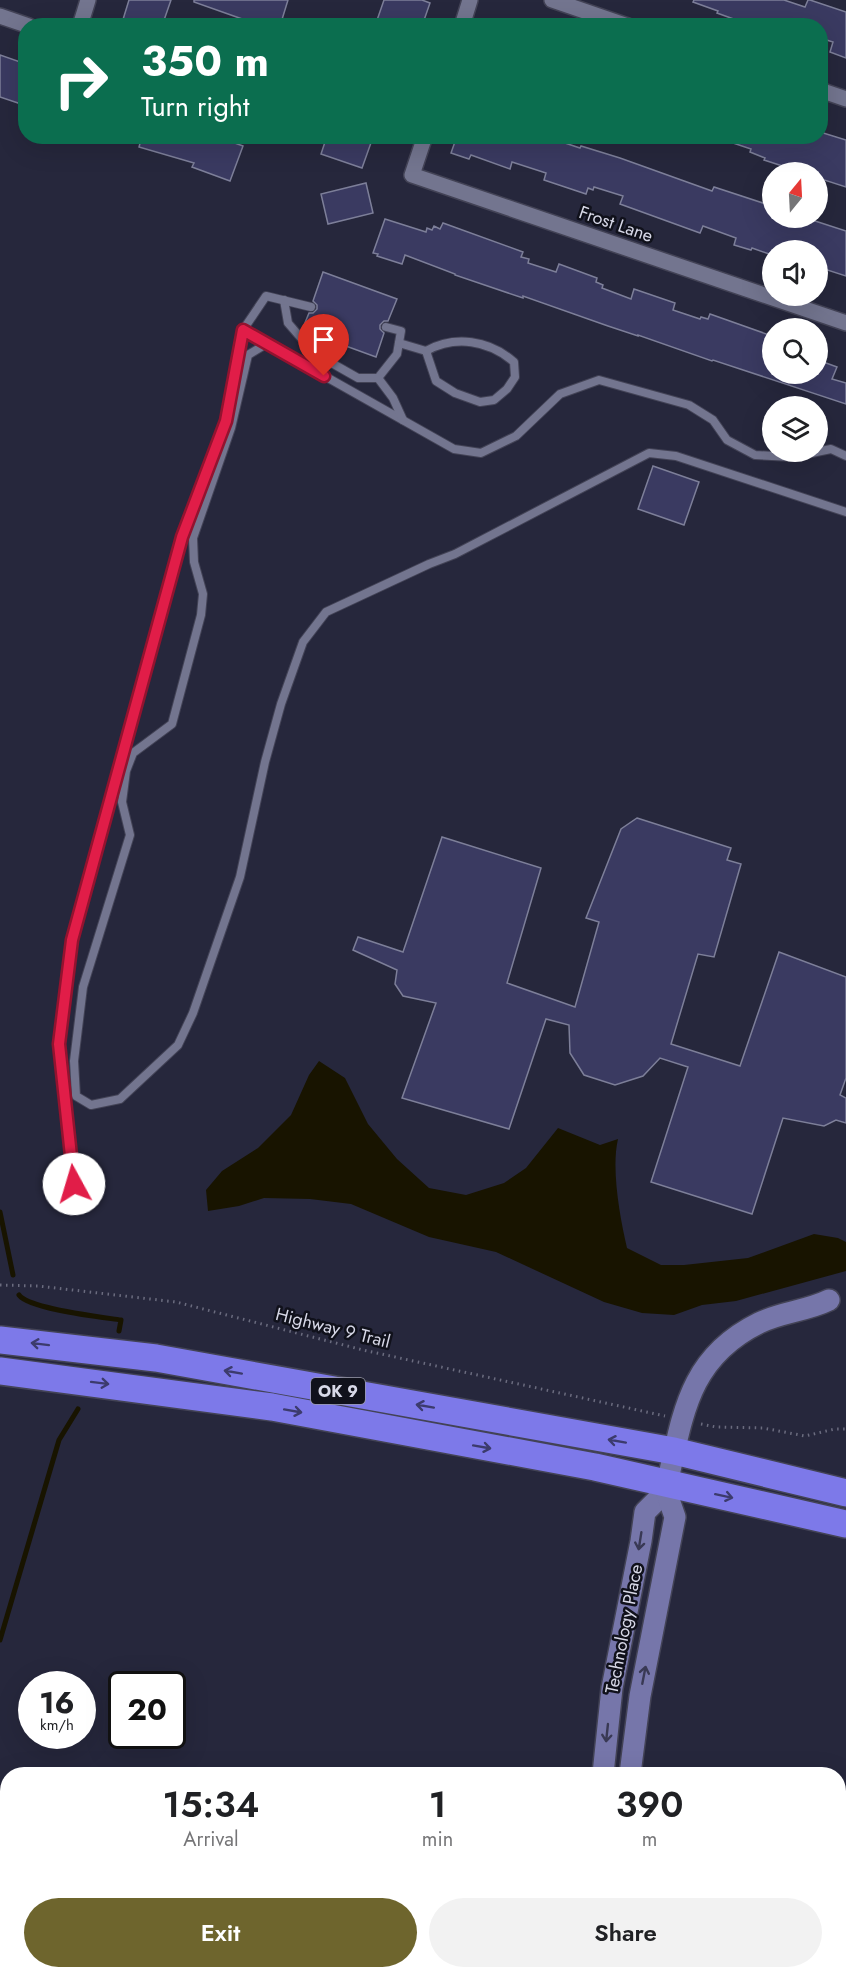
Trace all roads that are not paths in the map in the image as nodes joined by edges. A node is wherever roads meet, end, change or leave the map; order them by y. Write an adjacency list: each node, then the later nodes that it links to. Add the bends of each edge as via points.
1 (88, 0): 5 (street)
2 (470, 0): 6 (street)
3 (552, 0): 7 (street)
4 (0, 16): 8 (street)
5 (82, 18)
6 (464, 18)
7 (605, 18)
8 (18, 22)
9 (828, 93): 10 (street)
10 (846, 99)
11 (422, 144): 14 (street, Frost Lane, via 412,175)
12 (285, 300): 13 (lane); 16 (lane, via 266,296); 20 (lane, via 288,323 314,353 358,378)
13 (311, 307)
14 (846, 322)
15 (386, 327): 17 (lane, via 401,331)
16 (243, 330): 18 (lane); 24 (lane, via 226,421 182,537 72,940 59,1044)
17 (399, 343): 19 (lane); 20 (lane, via 397,354)
18 (266, 344): 21 (lane); 23 (lane, via 248,355 231,428 193,538 194,562 203,594 201,615 172,724 134,753 126,771 122,802 130,835 83,987 74,1061 76,1096 91,1106 120,1099 178,1045 240,877 281,704 303,642 326,612 455,554 649,453 676,456)
19 (426, 351): 19 (lane, via 436,381 480,402 494,400 515,377 514,362 502,351 482,344 439,344)
20 (378, 378): 21 (lane)
21 (403, 420): 22 (lane, via 454,449 481,453 516,436 560,394 598,380 689,405 713,420 727,440 755,455 792,457 831,449)
22 (846, 456)
23 (846, 512)
24 (74, 1184)
25 (829, 1300): 28 (street, Technology Place, via 761,1322 720,1350 701,1372 686,1402)
26 (0, 1340): 28 (highway, OK 9, one-way to 26, via 156,1358)
27 (0, 1371): 29 (highway, OK 9, one-way to 29, via 272,1407 595,1467)
28 (674, 1451): 29 (street, Technology Place); 30 (highway, OK 9)
29 (666, 1488): 31 (highway, OK 9, one-way to 31); 32 (street, Technology Place, one-way to 32, via 645,1512 612,1688); 33 (street, Technology Place, one-way to 29, via 640,1696 675,1517)
30 (846, 1493)
31 (846, 1524)
32 (604, 1767)
33 (631, 1767)

